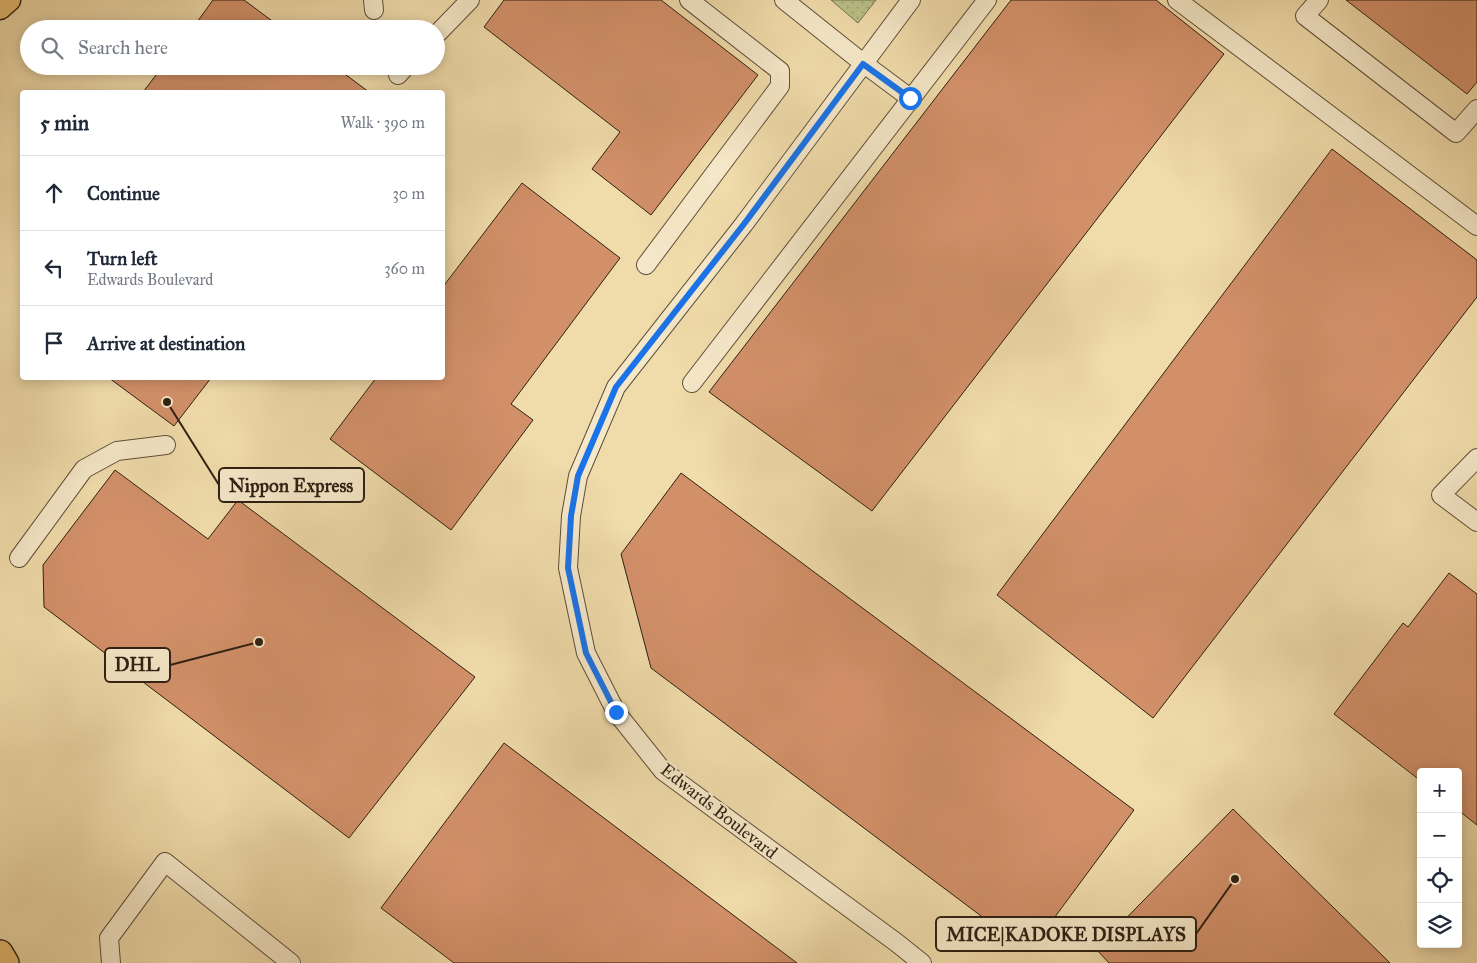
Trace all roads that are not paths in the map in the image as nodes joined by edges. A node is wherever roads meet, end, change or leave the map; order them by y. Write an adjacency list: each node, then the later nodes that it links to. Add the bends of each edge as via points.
1 (9, 0): 9 (main road)
2 (470, 0): 10 (street)
3 (689, 0): 15 (street, via 780,70 780,86)
4 (784, 0): 11 (street)
5 (911, 0): 11 (street, Edwards Boulevard)
6 (987, 0): 12 (street)
7 (1177, 0): 14 (street)
8 (1319, 0): 13 (street, via 1305,16 1456,134)
9 (0, 8)
10 (445, 26)
11 (863, 64): 12 (street); 25 (street, Edwards Boulevard, via 744,224 616,387 578,476 571,516 568,568 586,653 616,712 663,771)
12 (910, 98): 16 (street)
13 (1477, 109)
14 (1477, 226)
15 (646, 265)
16 (692, 383)
17 (166, 445): 20 (street, via 117,452 84,469)
18 (1477, 458): 19 (street, via 1441,495)
19 (1477, 522)
20 (19, 558)
21 (0, 953): 22 (highway)
22 (6, 963)
23 (111, 963): 24 (street, via 109,938 165,862)
24 (292, 963)
25 (922, 963)

